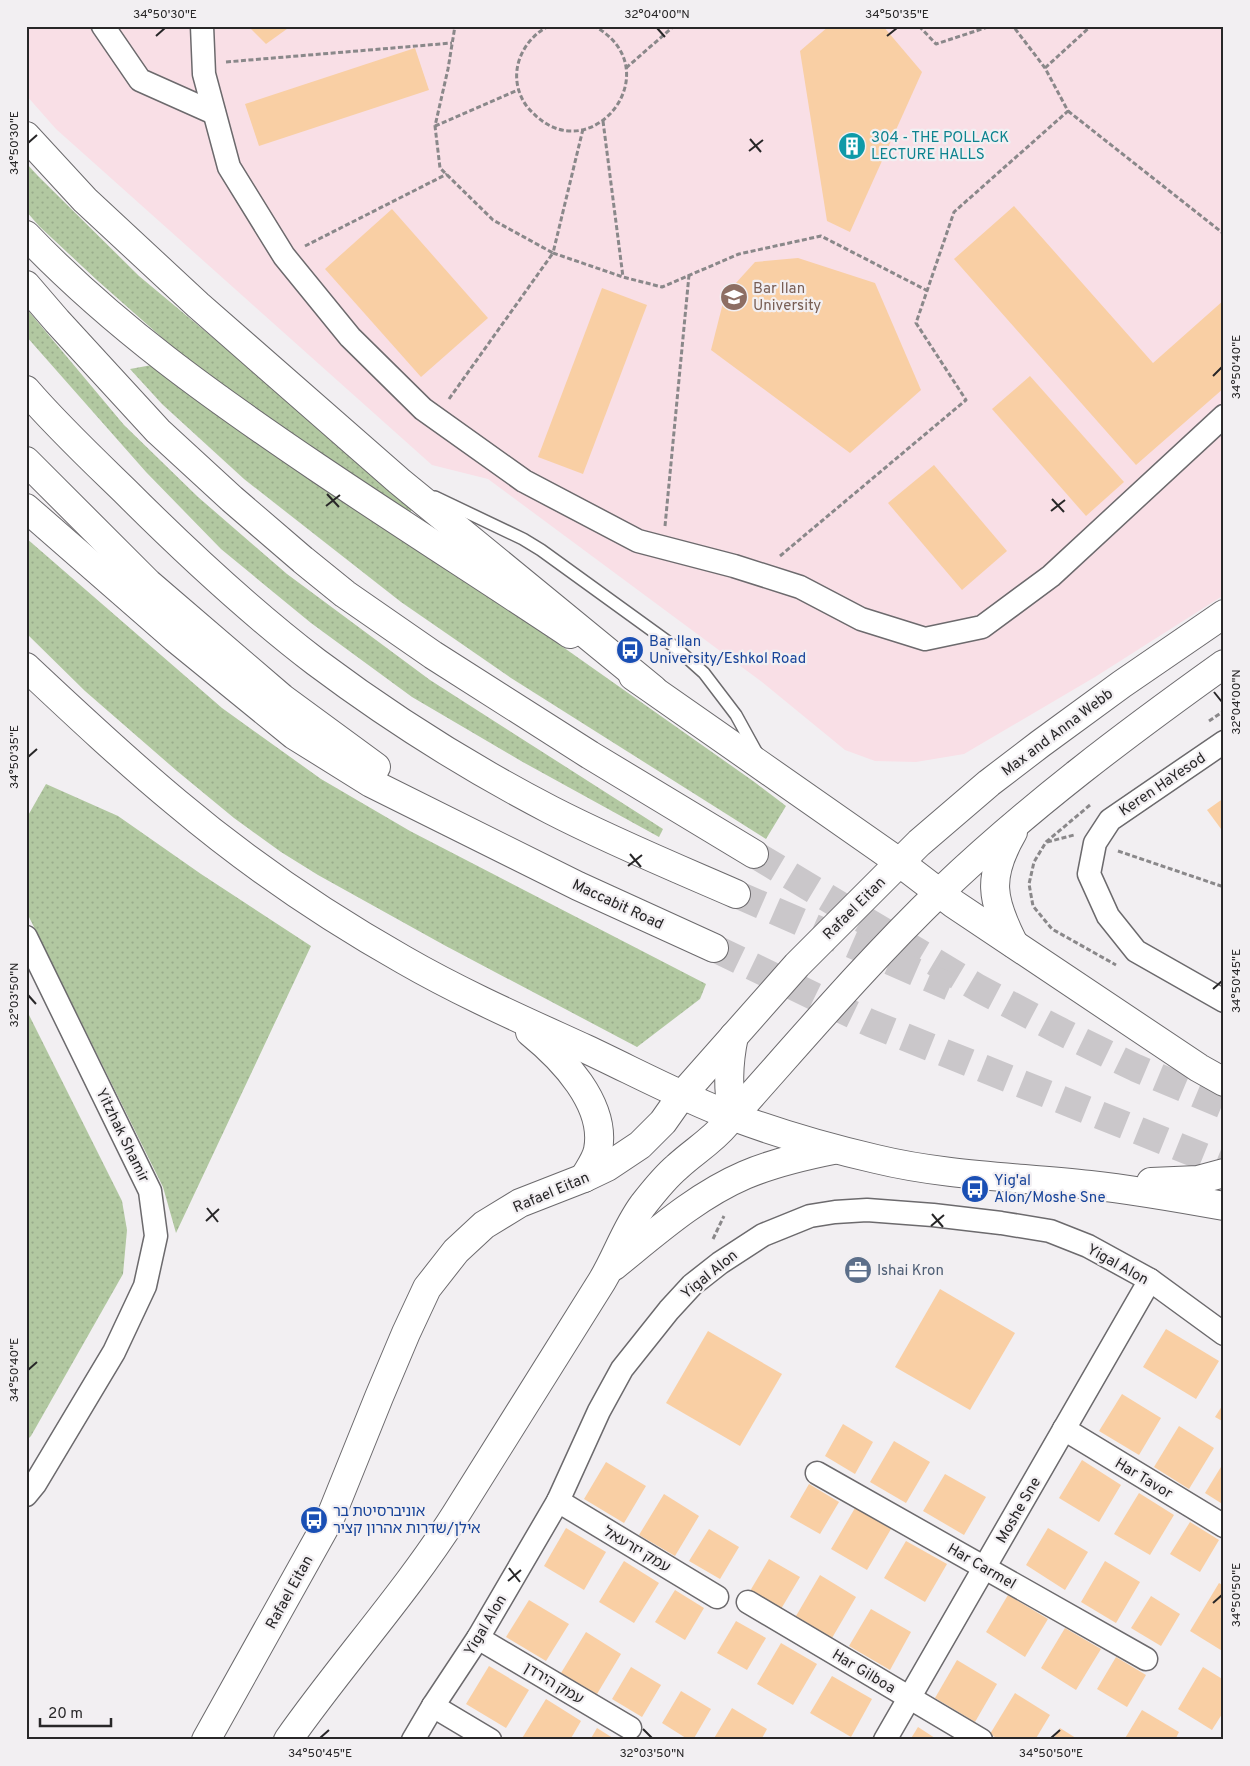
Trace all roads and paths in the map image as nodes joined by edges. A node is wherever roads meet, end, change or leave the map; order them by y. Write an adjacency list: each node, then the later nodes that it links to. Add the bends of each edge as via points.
1 (103, 26): 17 (street, via 140,80)
2 (202, 26): 12 (street)
3 (455, 26): 11 (path)
4 (549, 26): 15 (path, via 532,38 521,54)
5 (594, 26): 13 (path, via 614,42)
6 (674, 26): 13 (path)
7 (919, 26): 8 (path, via 936,44)
8 (991, 26)
9 (1013, 26): 14 (path)
10 (1091, 26): 14 (path)
11 (452, 43): 12 (path); 19 (path)
12 (203, 64): 17 (street)
13 (626, 68): 18 (path, via 622,98)
14 (1045, 68): 16 (path)
15 (518, 90): 19 (path); 20 (path, via 526,107 539,120 556,129)
16 (1068, 111): 23 (path); 30 (path, via 954,212)
17 (214, 113): 26 (street, via 229,167)
18 (603, 121): 20 (path); 28 (path)
19 (435, 126): 22 (path, via 440,168)
20 (583, 129): 25 (path)
21 (26, 136): 35 (main road, via 85,200 198,305)
22 (447, 174): 25 (path, via 493,220); 26 (path)
23 (1224, 234)
24 (26, 235): 42 (main road, via 96,303 149,348 251,423)
25 (553, 253): 28 (path); 33 (path)
26 (284, 256): 33 (street, via 350,337)
27 (689, 275): 28 (path, via 662,287); 30 (path, via 739,254 821,236); 37 (path)
28 (623, 277)
29 (26, 285): 48 (main road, via 158,431 232,499 345,594 576,746)
30 (928, 291): 38 (path, via 916,323 966,400)
31 (26, 390): 53 (main road, via 86,453 211,573 316,661 366,697 482,771 550,809)
32 (1224, 416): 38 (street, via 1050,576 982,627 925,639 861,619 800,587)
33 (435, 417): 37 (street, via 524,481 638,541)
34 (26, 461): 49 (main road, via 148,583 282,698 380,770)
35 (399, 481): 42 (main road); 44 (lane, via 523,539 676,647 716,688 736,715)
36 (26, 508): 49 (main road, via 175,638 294,735 371,783)
37 (663, 547): 38 (street)
38 (759, 574)
39 (1224, 614): 50 (main road, Max and Anna Webb, via 1040,744 989,783)
40 (1224, 664): 45 (main road, via 1097,757)
41 (26, 667): 58 (main road, via 171,798 245,856 310,902 407,962)
42 (653, 689): 44 (main road)
43 (1224, 742): 47 (street, Keren HaYesod, via 1110,820)
44 (765, 767): 50 (main road)
45 (1018, 822): 52 (main road); 55 (main road, via 997,865 994,882 1002,921)
46 (1046, 842): 47 (path, via 1073,835)
47 (1096, 843): 51 (path); 57 (street, Keren HaYesod, via 1089,874 1108,916 1136,951)
48 (754, 854)
49 (523, 859): 56 (main road, Maccabit Road)
50 (899, 862): 52 (main road); 59 (main road, Rafael Eitan, via 797,965)
51 (1224, 887)
52 (940, 893): 55 (main road); 62 (main road, via 835,1002)
53 (736, 894)
54 (26, 937): 75 (street, Yitzhak Shamir, via 150,1190 156,1236 145,1286 114,1352)
55 (1014, 945): 60 (main road)
56 (714, 948)
57 (1224, 1000)
58 (503, 1010): 61 (main road); 66 (main road, via 564,1064 592,1105 597,1123 598,1150)
59 (734, 1036): 61 (main road, Rafael Eitan); 62 (main road, via 728,1081)
60 (1224, 1082)
61 (682, 1095): 62 (main road); 66 (main road, Rafael Eitan, via 640,1145)
62 (733, 1116): 63 (main road); 70 (main road, via 659,1184 640,1209)
63 (837, 1150): 65 (main road, via 799,1157); 67 (main road, via 948,1172)
64 (1224, 1174): 67 (main road, via 1198,1180)
65 (743, 1176): 69 (path); 70 (main road, via 677,1216)
66 (584, 1178): 86 (main road, Rafael Eitan, via 520,1203 484,1225 456,1251 428,1288 379,1396 331,1516)
67 (1092, 1185): 68 (main road)
68 (1224, 1206)
69 (712, 1243)
70 (607, 1272): 87 (main road, via 448,1526)
71 (1150, 1280): 72 (street, Yigal Alon); 73 (street, Moshe Sne); 76 (street, Yigal Alon, via 1088,1246 1050,1231 933,1215 866,1210 835,1212 796,1221 752,1241 692,1285 669,1310 622,1369)
72 (1221, 1332)
73 (1064, 1429): 77 (street, Har Tavor); 78 (street, Moshe Sne)
74 (818, 1473): 78 (street, Har Carmel)
75 (26, 1495)
76 (558, 1501): 79 (street, עמק יזרעאל); 81 (street, Yigal Alon)
77 (1224, 1526)
78 (985, 1568): 82 (street, Har Carmel); 83 (street, Moshe Sne)
79 (717, 1597)
80 (748, 1602): 83 (street, Har Gilboa)
81 (478, 1638): 84 (street, Yigal Alon); 85 (street, עמק הירדן)
82 (1146, 1659)
83 (909, 1698): 90 (street, Moshe Sne); 91 (street, Har Gilboa)
84 (433, 1706): 88 (street, Yigal Alon); 89 (street)
85 (630, 1728)
86 (206, 1740)
87 (288, 1740)
88 (413, 1740)
89 (490, 1740)
90 (885, 1740)
91 (981, 1740)

